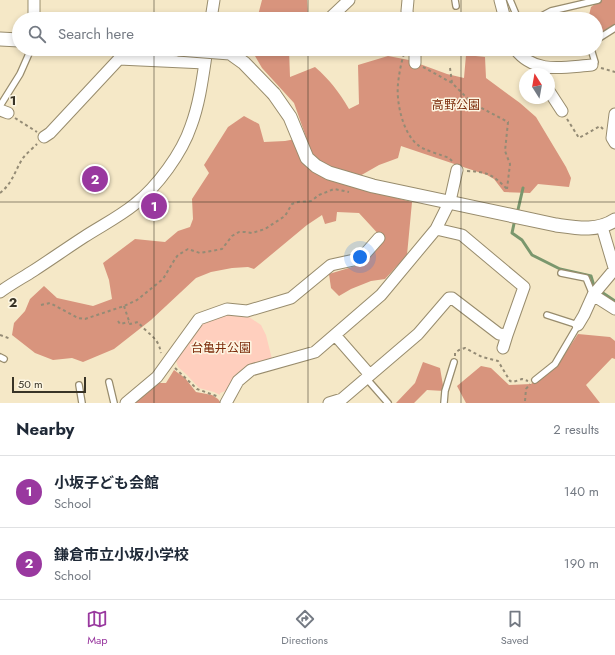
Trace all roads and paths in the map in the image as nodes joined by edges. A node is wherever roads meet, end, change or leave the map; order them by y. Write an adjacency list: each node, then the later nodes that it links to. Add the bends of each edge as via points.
1 (34, 0): 8 (street)
2 (214, 0): 9 (street)
3 (349, 0): 10 (street)
4 (408, 0): 11 (street)
5 (500, 0): 12 (street)
6 (510, 0): 13 (lane)
7 (598, 0): 14 (lane)
8 (34, 12)
9 (212, 12)
10 (336, 12)
11 (407, 12)
12 (503, 12)
13 (515, 12)
14 (550, 12)
15 (615, 28): 16 (lane)
16 (603, 36)
17 (0, 39): 18 (street)
18 (12, 40)
19 (28, 56): 35 (lane)
20 (206, 56): 26 (street)
21 (234, 56): 43 (street, bridge, via 274,94 290,117 307,158 316,166 329,173 371,186)
22 (404, 56): 40 (path, via 398,90 406,130 419,146 449,158)
23 (415, 56): 27 (street)
24 (521, 56): 30 (street)
25 (593, 56): 28 (lane, via 595,62)
26 (205, 63): 38 (street, via 119,58); 50 (street, via 191,127 180,149 150,190 120,215)
27 (415, 63): 33 (path)
28 (592, 65): 31 (street); 32 (path)
29 (450, 68): 33 (path)
30 (538, 68)
31 (555, 70)
32 (615, 72)
33 (452, 83): 40 (path, via 472,103 508,122 505,151 510,164 507,189 496,177 483,172)
34 (555, 101): 36 (street)
35 (3, 110): 38 (path)
36 (562, 112): 39 (path, via 579,138 601,126)
37 (615, 114): 39 (street)
38 (44, 137): 42 (path, via 24,157 14,178)
39 (614, 140)
40 (457, 170): 43 (street)
41 (355, 191): 53 (path, via 334,189 318,195 311,201 292,204 285,216 265,229 252,233 239,232 232,236 222,249 200,253 188,249 178,255 163,279 138,300)
42 (0, 193)
43 (450, 202): 45 (street, via 556,225 585,229); 46 (street)
44 (615, 220): 45 (street)
45 (602, 226): 48 (street)
46 (436, 229): 60 (street, via 382,295); 61 (street, via 462,235 524,287)
47 (379, 238): 65 (street, via 364,256 331,265 291,298 247,311 227,309 199,319)
48 (615, 270): 51 (street)
49 (561, 273): 51 (lane, via 586,278)
50 (0, 292)
51 (593, 295): 54 (street); 58 (street)
52 (41, 305): 53 (path, via 50,302 78,318)
53 (124, 306): 57 (path)
54 (615, 309)
55 (547, 315): 58 (lane)
56 (118, 321): 57 (path, via 120,324)
57 (129, 322): 65 (path, via 131,325 138,322 154,337 162,359)
58 (578, 325): 68 (lane, via 555,364)
59 (0, 335): 62 (path)
60 (335, 335): 66 (street); 72 (street, via 315,352 251,370 238,380)
61 (507, 335): 63 (street); 66 (street, via 499,334 449,298 418,334)
62 (11, 339)
63 (503, 348)
64 (454, 362): 67 (path, via 455,353 465,348 482,357 498,361 510,381); 78 (lane)
65 (167, 363): 72 (path, via 198,389); 75 (street, via 157,378)
66 (368, 376): 76 (street, via 342,399); 77 (lane)
67 (522, 379)
68 (533, 380): 71 (path, via 526,389)
69 (109, 382): 74 (lane)
70 (79, 385): 73 (lane)
71 (525, 401)
72 (226, 402)
73 (82, 403)
74 (114, 403)
75 (126, 403)
76 (329, 403)
77 (388, 403)
78 (444, 403)

